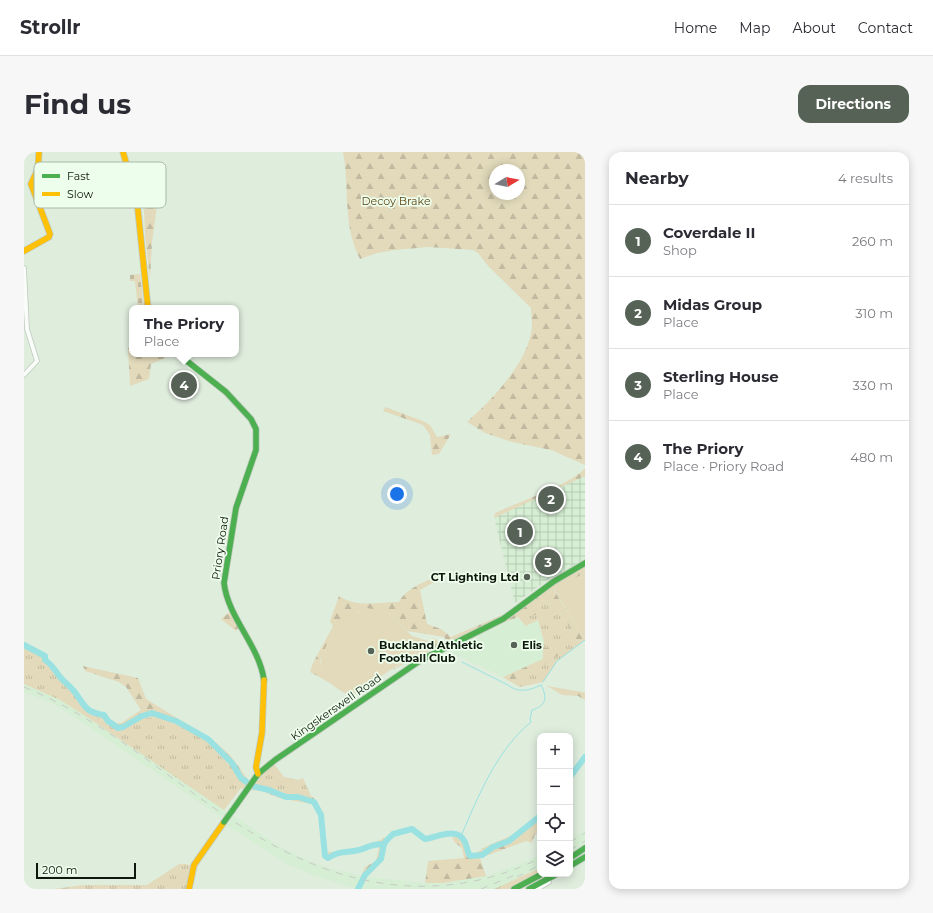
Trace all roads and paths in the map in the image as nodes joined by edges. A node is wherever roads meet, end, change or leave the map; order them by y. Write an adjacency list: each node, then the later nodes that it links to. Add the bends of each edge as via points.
1 (39, 152): 3 (main road)
2 (124, 152): 4 (main road)
3 (38, 162)
4 (126, 162)
5 (34, 178): 6 (main road, via 31,184)
6 (34, 192)
7 (40, 208): 9 (main road, via 50,234 49,238)
8 (138, 208): 11 (main road)
9 (24, 251)
10 (24, 268): 13 (street, via 26,322 37,361)
11 (148, 305)
12 (182, 357): 15 (main road, Priory Road, via 226,392 251,419 256,429 256,450 236,508 224,583 225,592 236,617 262,666 264,680 262,733 256,767)
13 (24, 375)
14 (585, 563): 15 (main road, Kingskerswell Road, via 553,582 504,619 421,660)
15 (258, 774): 25 (main road, Kingskerswell Road, bridge, via 197,859)
16 (585, 848): 17 (main road)
17 (573, 856)
18 (585, 857): 20 (main road)
19 (585, 860): 21 (street)
20 (573, 864)
21 (573, 868)
22 (537, 877): 26 (main road)
23 (551, 877): 27 (main road)
24 (557, 877): 28 (street)
25 (188, 889)
26 (514, 889)
27 (529, 889)
28 (537, 889)

